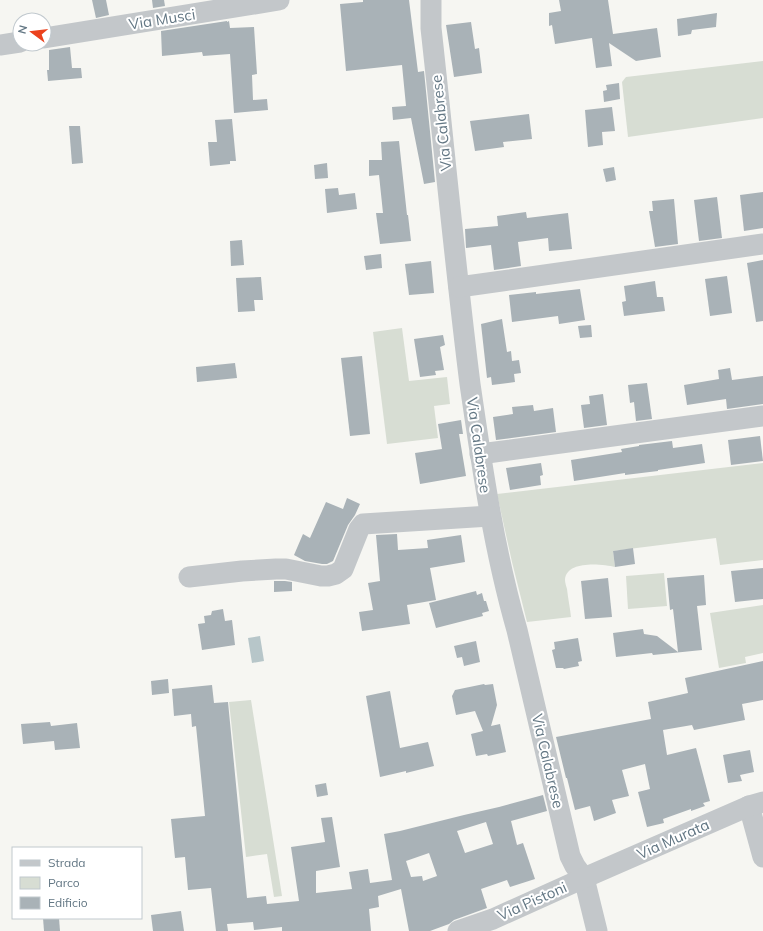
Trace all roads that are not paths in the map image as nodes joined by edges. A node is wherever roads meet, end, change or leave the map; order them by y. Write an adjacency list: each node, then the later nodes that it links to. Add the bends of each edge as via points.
1 (279, 0): 3 (street, Via Musci)
2 (431, 0): 7 (street, Via Calabrese, via 431,28)
3 (52, 37)
4 (12, 43): 5 (street)
5 (0, 45)
6 (763, 244): 7 (street)
7 (459, 287): 9 (street, Via Calabrese)
8 (763, 416): 9 (street)
9 (480, 454): 10 (street, Via Calabrese)
10 (490, 516): 11 (street, via 363,524 343,569 328,576 276,569); 14 (street, Via Calabrese, via 570,856)
11 (189, 577)
12 (756, 804): 13 (street); 14 (street, Via Murata)
13 (763, 857)
14 (584, 878): 15 (street, Via Pistoni, via 493,919); 16 (street)
15 (458, 931)
16 (597, 931)

